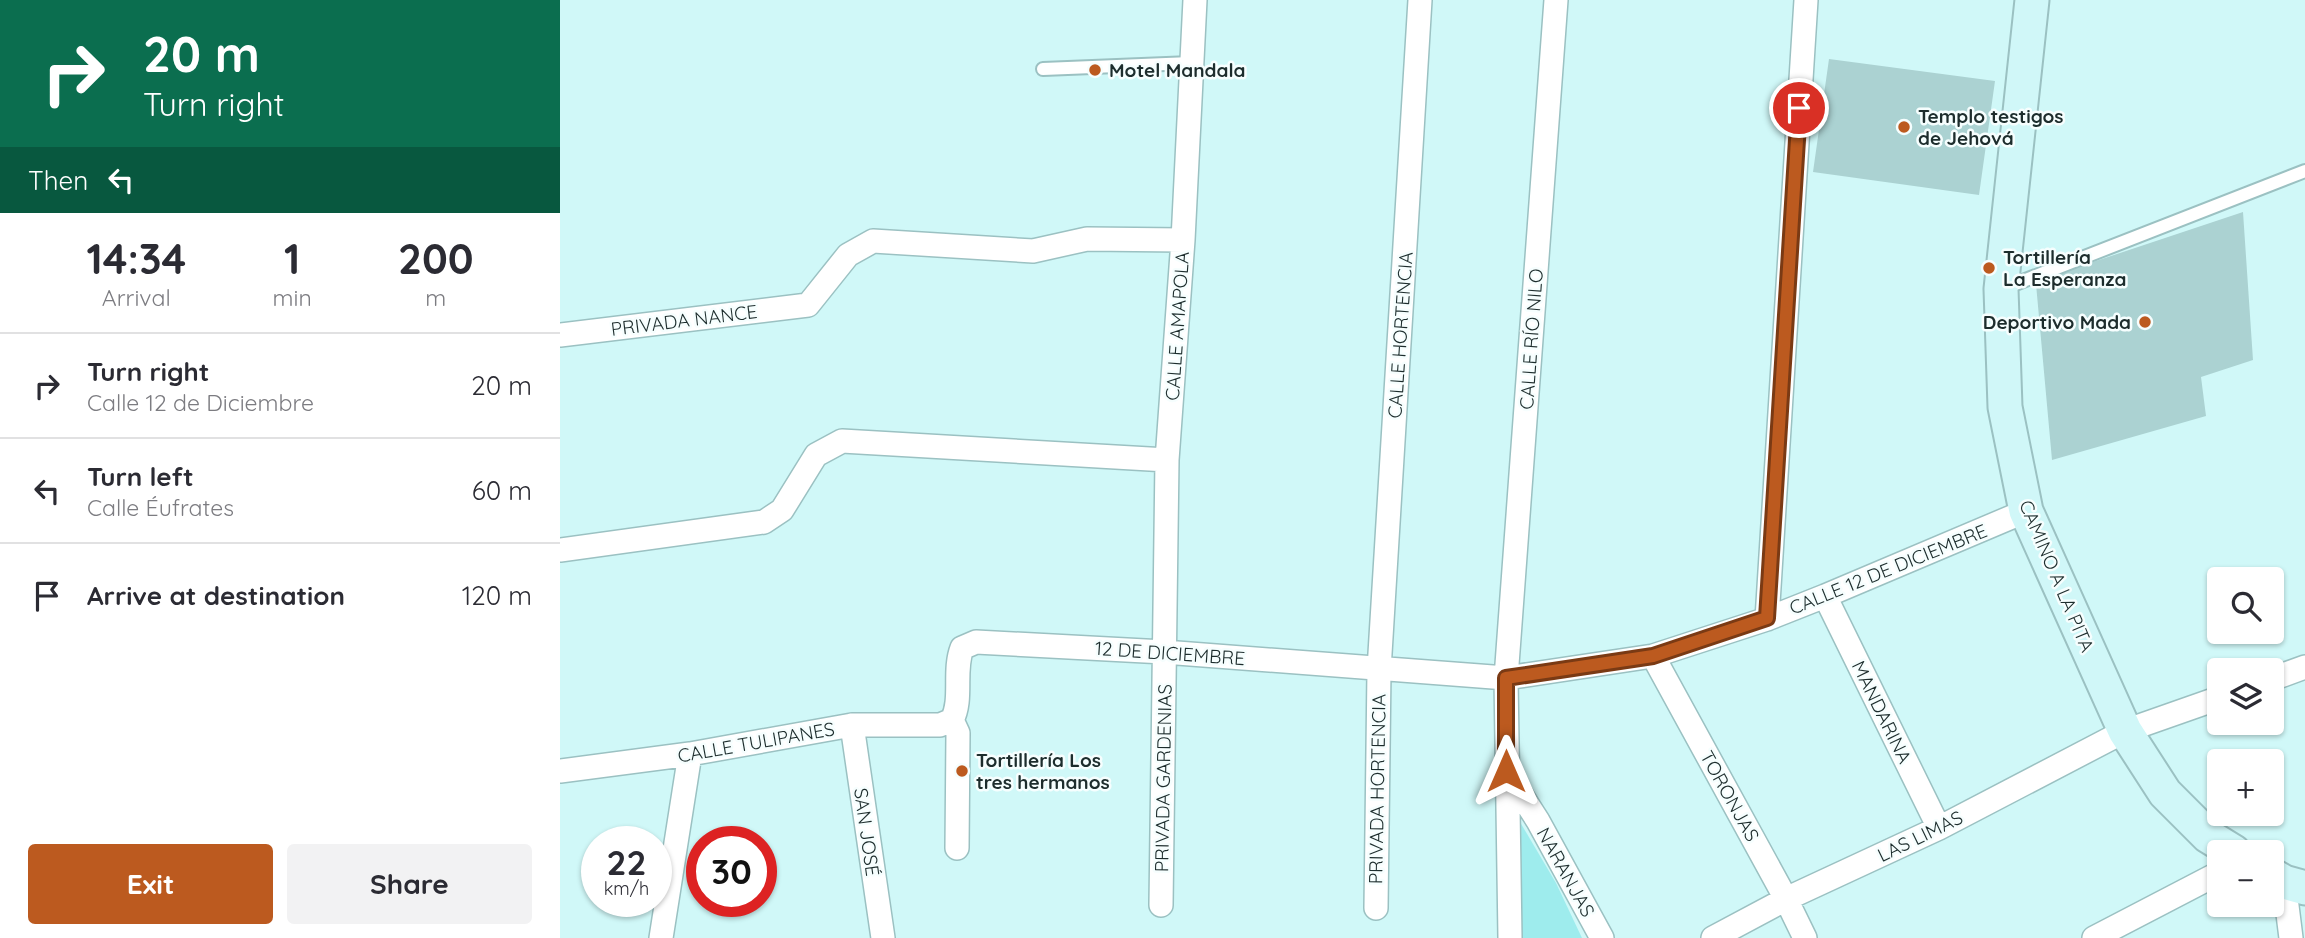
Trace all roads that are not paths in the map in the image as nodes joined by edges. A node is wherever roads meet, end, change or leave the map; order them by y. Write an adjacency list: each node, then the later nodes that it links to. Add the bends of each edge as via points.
1 (1195, 0): 6 (street, CALLE AMAPOLA)
2 (1420, 0): 20 (street, CALLE HORTENCIA)
3 (1556, 0): 22 (street, CALLE RÍO NILO)
4 (1806, 0): 16 (street)
5 (2032, 0): 10 (street, CAMINO A LA PITA)
6 (1191, 63): 7 (lane); 9 (street, CALLE AMAPOLA)
7 (1043, 69)
8 (2305, 171): 10 (lane)
9 (1183, 240): 11 (street, PRIVADA NANCE, via 1087,239 1032,251 873,241 848,255 808,305); 12 (street, CALLE AMAPOLA)
10 (2001, 289): 13 (street, CAMINO A LA PITA, via 2005,407)
11 (560, 335)
12 (1167, 460): 14 (street, via 842,441 816,455 782,509 764,522); 17 (street, CALLE AMAPOLA)
13 (2026, 512): 15 (street, CALLE 12 DE DICIEMBRE); 26 (street, CAMINO A LA PITA)
14 (560, 550)
15 (1825, 596): 16 (street, CALLE 12 DE DICIEMBRE); 30 (street, MANDARINA)
16 (1767, 618): 18 (street, CALLE 12 DE DICIEMBRE)
17 (1164, 652): 20 (street, 12 DE DICIEMBRE); 24 (street, 12 DE DICIEMBRE, via 976,642 962,648 957,660); 36 (street, PRIVADA GARDENIAS)
18 (1653, 656): 22 (street, CALLE 12 DE DICIEMBRE); 35 (street, TORONJAS)
19 (2305, 667): 21 (street)
20 (1379, 670): 22 (street, CALLE 12 DE DICIEMBRE); 37 (street, PRIVADA HORTENCIA)
21 (2284, 675)
22 (1506, 678): 29 (street, CALLE RÍO NILO)
23 (2207, 702): 26 (street, LAS LIMAS)
24 (952, 720): 25 (street, CALLE TULIPANES, via 940,725); 32 (street, via 958,733)
25 (852, 725): 27 (street, CALLE TULIPANES); 39 (street, SAN JOSÉ)
26 (2125, 731): 30 (street, LAS LIMAS); 31 (street, CAMINO A LA PITA, via 2165,793)
27 (690, 754): 28 (street, CALLE TULIPANES); 38 (street)
28 (560, 771)
29 (1506, 771): 40 (street, CALLE RÍO NILO); 41 (street, NARANJAS)
30 (1939, 828): 35 (street, LAS LIMAS)
31 (2216, 840)
32 (957, 848)
33 (2207, 879): 44 (street)
34 (2287, 882): 45 (street)
35 (1786, 899): 42 (street, LAS LIMAS); 43 (street, TORONJAS)
36 (1161, 905)
37 (1376, 908)
38 (661, 938)
39 (883, 938)
40 (1510, 938)
41 (1602, 938)
42 (1713, 938)
43 (1805, 938)
44 (2094, 938)
45 (2291, 938)

